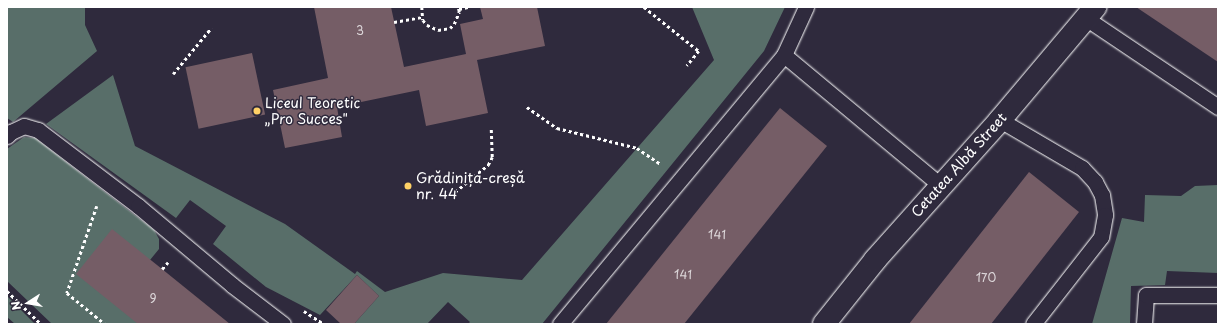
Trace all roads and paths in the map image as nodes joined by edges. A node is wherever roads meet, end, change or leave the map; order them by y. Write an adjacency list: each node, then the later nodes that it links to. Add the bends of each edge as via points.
1 (422, 7): 7 (path)
2 (468, 7): 5 (path)
3 (644, 7): 11 (path, via 699,52)
4 (806, 7): 10 (lane)
5 (459, 8): 7 (path, via 454,24 444,30 432,28)
6 (1091, 13): 14 (lane); 15 (street, Cetatea Albă Street)
7 (422, 17): 8 (path)
8 (394, 22)
9 (211, 28): 12 (path)
10 (784, 55): 18 (lane); 20 (lane)
11 (687, 66)
12 (173, 74)
13 (527, 107): 18 (path, via 557,128 637,148)
14 (1218, 107)
15 (1000, 120): 20 (street, Cetatea Albă Street); 29 (lane, via 1082,168 1095,182 1102,195 1105,215 1101,237)
16 (492, 128): 21 (path, via 492,157 488,165)
17 (7, 136): 19 (lane, via 24,126 38,130)
18 (682, 178): 27 (lane)
19 (105, 181): 25 (path, via 67,293); 26 (lane)
20 (941, 186): 28 (street, Cetatea Albă Street, via 875,260)
21 (455, 192)
22 (7, 291): 24 (path)
23 (1218, 295): 30 (lane, via 1146,295)
24 (41, 324)
25 (105, 324)
26 (283, 324)
27 (560, 324)
28 (824, 324)
29 (1033, 324)
30 (1144, 324)

